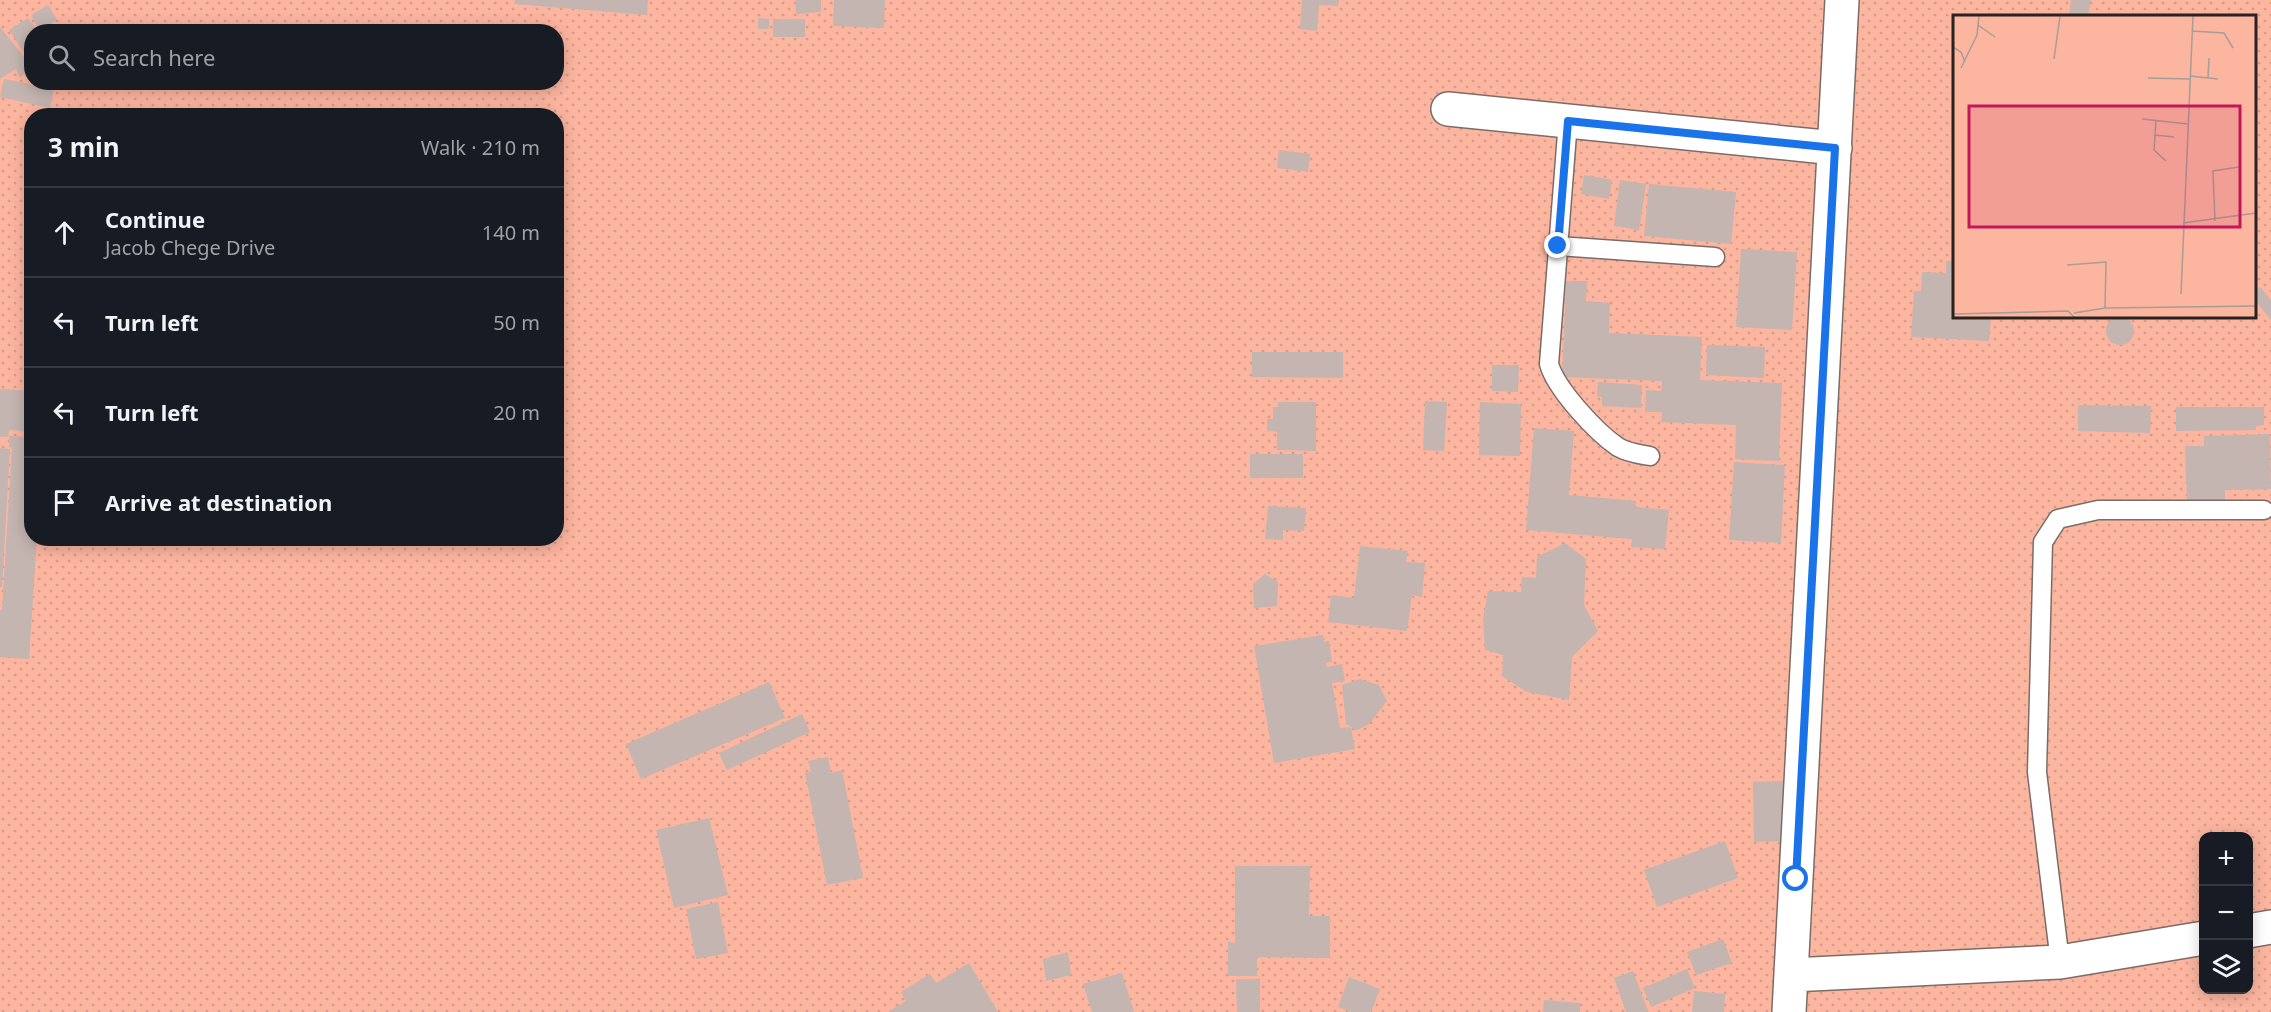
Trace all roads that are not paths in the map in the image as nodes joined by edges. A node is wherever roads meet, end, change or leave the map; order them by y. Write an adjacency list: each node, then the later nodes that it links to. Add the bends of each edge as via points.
1 (1842, 0): 4 (street)
2 (1448, 109): 3 (street)
3 (1568, 121): 4 (street); 5 (lane)
4 (1835, 148): 13 (street)
5 (1558, 246): 6 (lane); 7 (lane, via 1549,364 1552,372 1573,402 1618,446)
6 (1715, 256)
7 (1650, 456)
8 (2264, 510): 12 (lane, via 2098,510 2058,519 2043,542 2037,772)
9 (2271, 927): 10 (street)
10 (2253, 930)
11 (2199, 939): 12 (street)
12 (2060, 962): 13 (street)
13 (1791, 975): 14 (street)
14 (1789, 1012)

